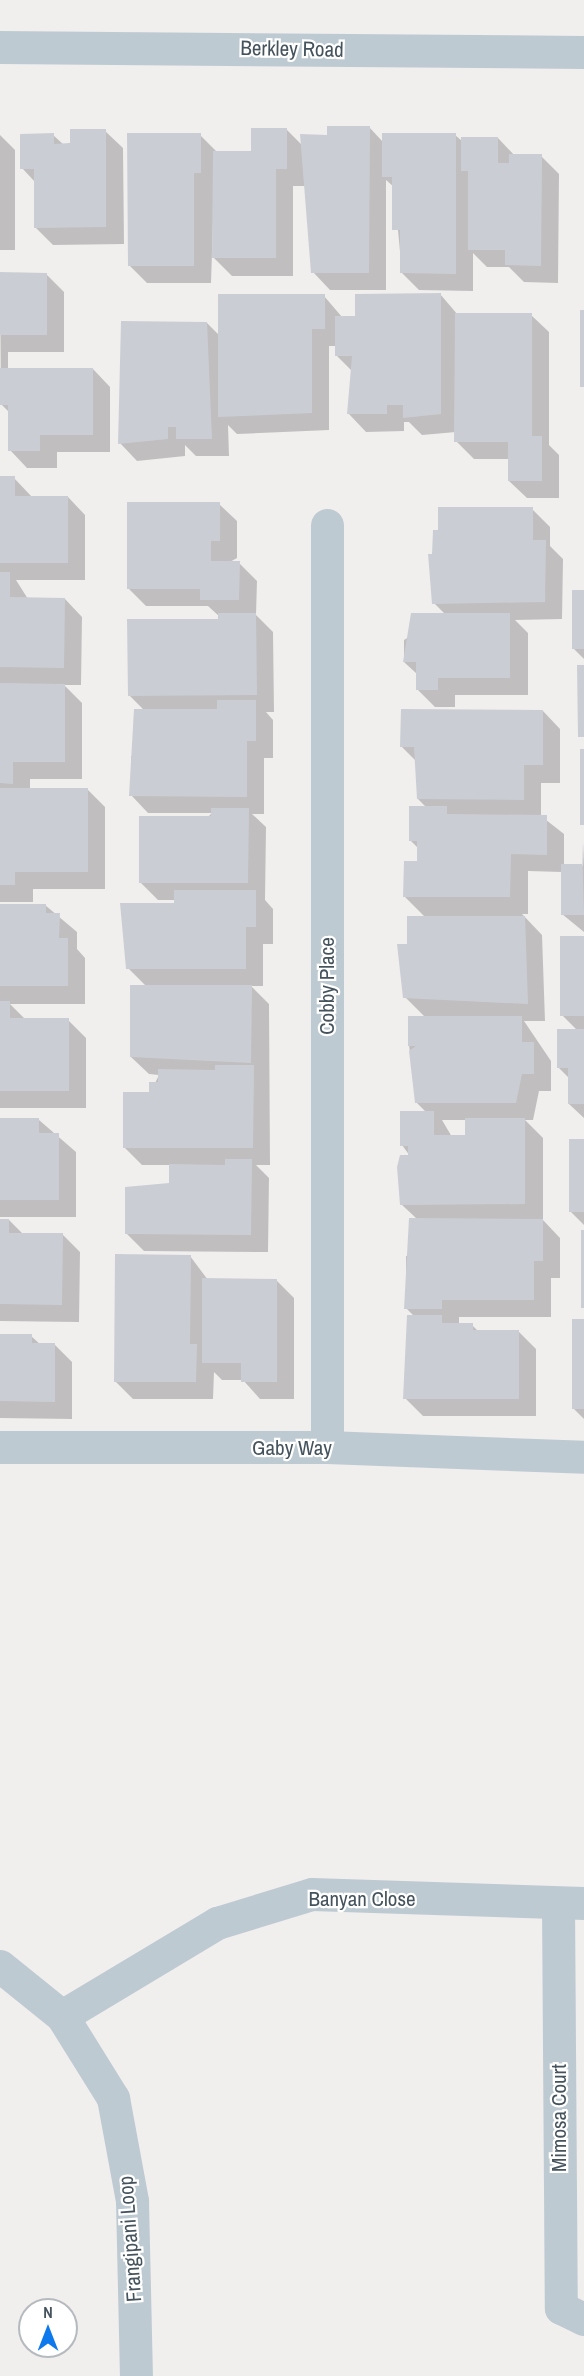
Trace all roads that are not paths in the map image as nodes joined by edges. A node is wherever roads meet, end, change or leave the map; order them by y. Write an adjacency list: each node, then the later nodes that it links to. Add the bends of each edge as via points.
1 (0, 47): 2 (street, Berkley Road)
2 (584, 52)
3 (327, 525): 5 (street, Cobby Place)
4 (0, 1447): 5 (street, Gaby Way)
5 (327, 1447): 6 (street, Gaby Way)
6 (584, 1457)
7 (571, 1903): 9 (street, Banyan Close, via 312,1894 217,1923); 10 (street, Mimosa Court, via 561,2308)
8 (0, 1966): 9 (street, Frangipani Loop)
9 (62, 2016): 11 (street, Frangipani Loop, via 112,2098 132,2201)
10 (584, 2319)
11 (136, 2376)

